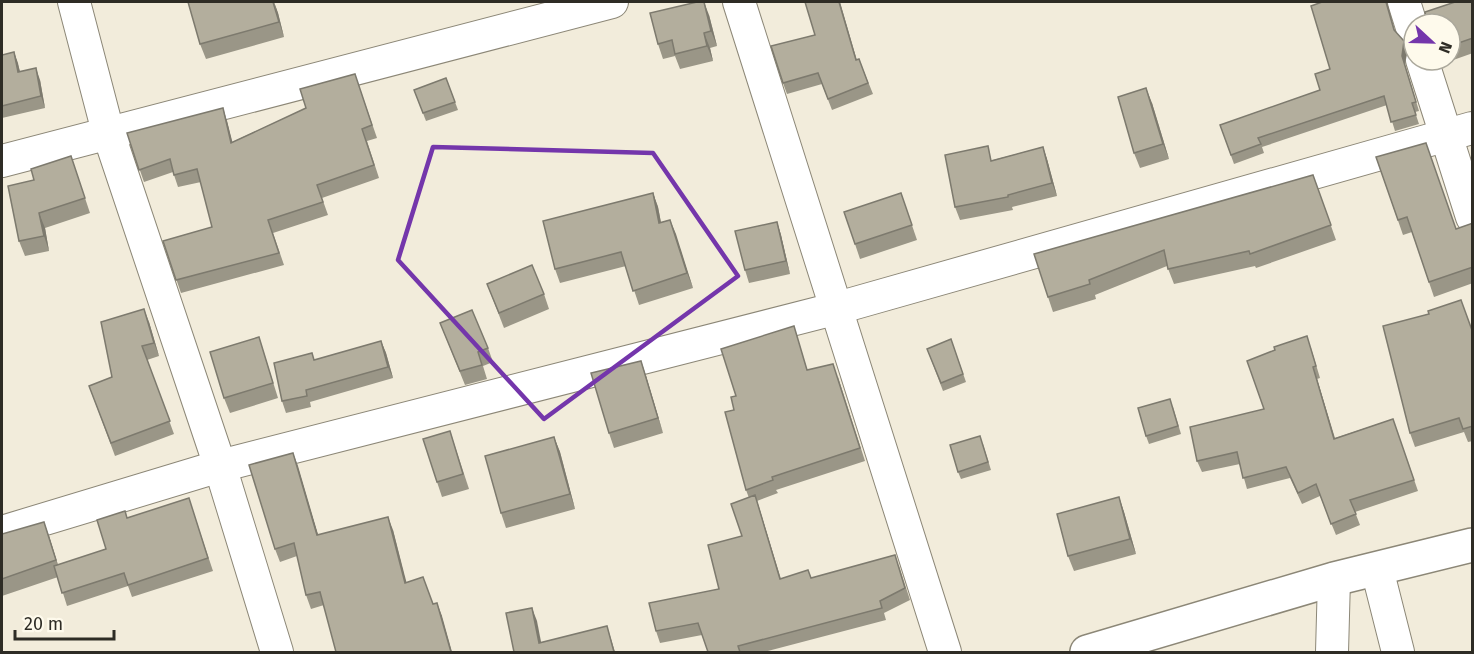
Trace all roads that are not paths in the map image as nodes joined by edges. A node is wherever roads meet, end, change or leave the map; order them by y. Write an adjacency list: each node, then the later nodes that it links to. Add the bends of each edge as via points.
1 (74, 2): 5 (street)
2 (612, 2): 5 (street)
3 (739, 2): 9 (street)
4 (1428, 72): 6 (street)
5 (108, 132): 7 (street); 10 (street)
6 (1460, 132): 8 (street); 9 (street)
7 (2, 161)
8 (1473, 217)
9 (834, 309): 10 (street); 16 (street)
10 (219, 466): 11 (street); 15 (street)
11 (2, 532)
12 (1473, 545): 13 (highway)
13 (1377, 569): 14 (highway); 19 (street)
14 (1334, 579): 17 (highway); 18 (street)
15 (277, 652)
16 (945, 652)
17 (1087, 652)
18 (1332, 652)
19 (1398, 652)

